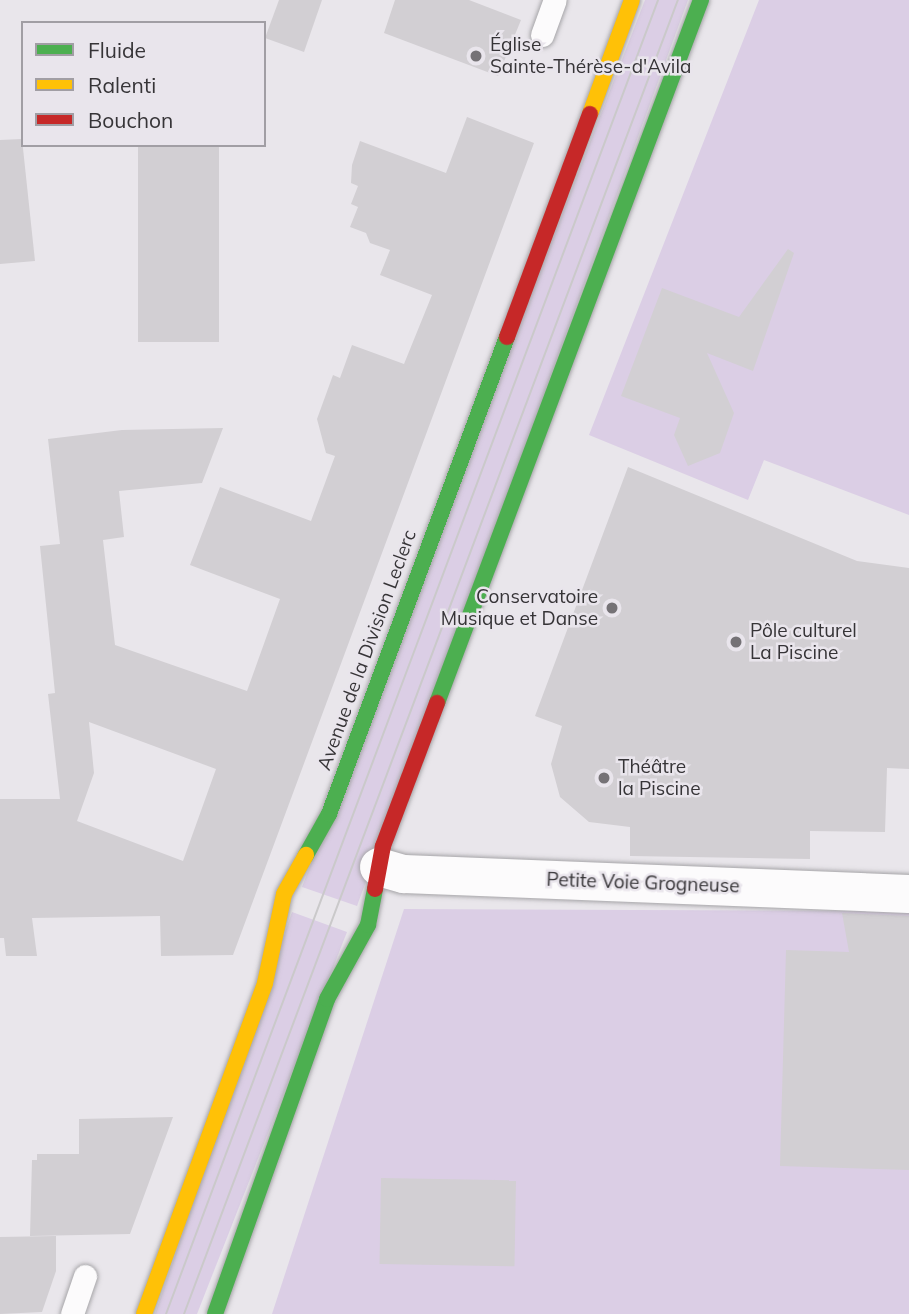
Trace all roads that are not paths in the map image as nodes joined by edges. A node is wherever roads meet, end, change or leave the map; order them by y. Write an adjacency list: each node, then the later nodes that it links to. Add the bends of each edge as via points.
1 (555, 0): 4 (lane)
2 (632, 0): 9 (main road, Avenue de la Division Leclerc, via 329,814 284,894 265,983)
3 (701, 0): 5 (main road, via 383,846)
4 (542, 35)
5 (379, 867): 6 (street, Petite Voie Grogneuse, via 404,874); 10 (main road, via 368,925 327,999)
6 (909, 894)
7 (85, 1276): 8 (lane)
8 (72, 1314)
9 (144, 1314)
10 (215, 1314)

